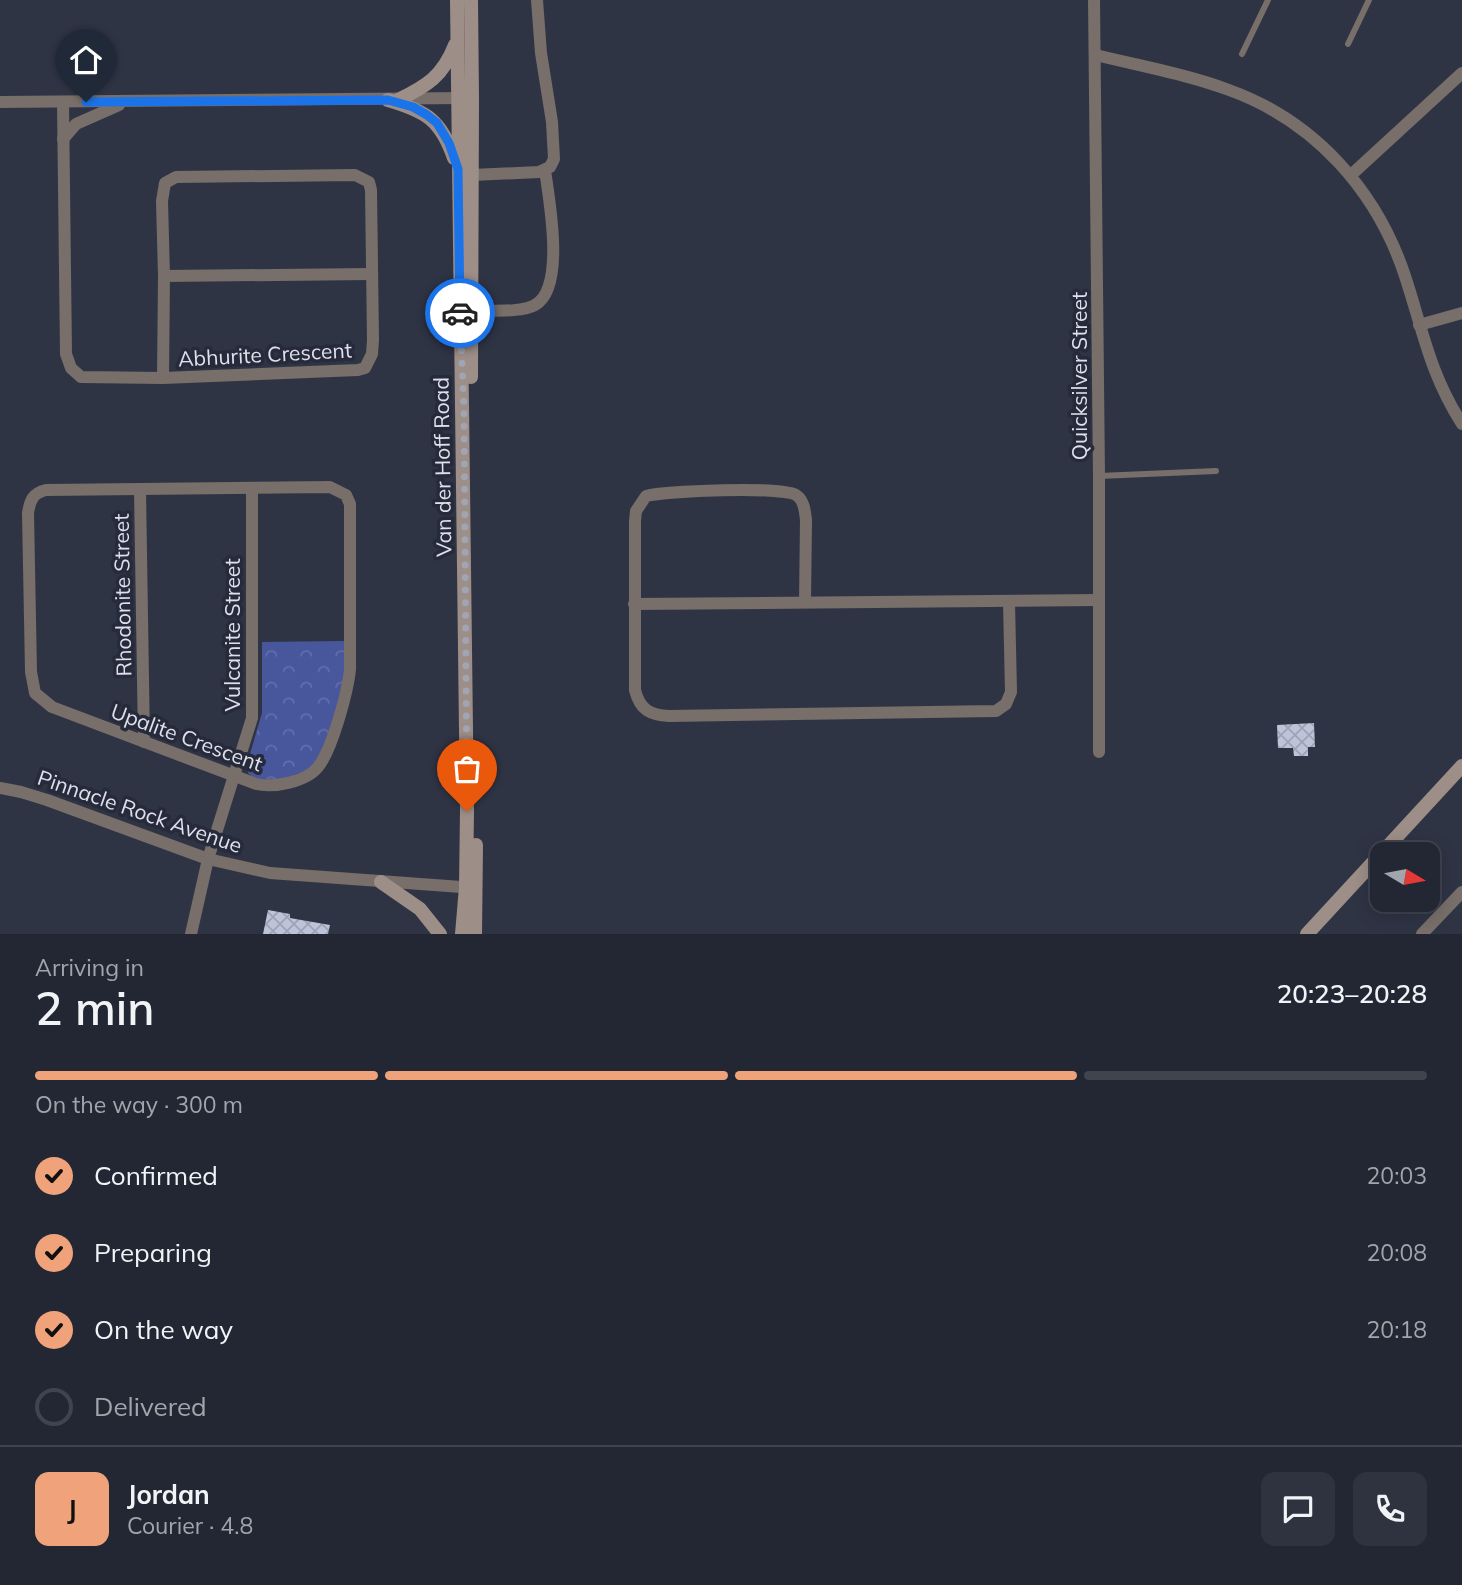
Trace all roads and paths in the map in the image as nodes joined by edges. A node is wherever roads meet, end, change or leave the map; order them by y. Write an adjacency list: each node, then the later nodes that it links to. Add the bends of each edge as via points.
1 (457, 0): 7 (main road, Van der Hoff Road)
2 (471, 0): 12 (main road, Van der Hoff Road)
3 (537, 0): 20 (street, via 555,152)
4 (1094, 0): 10 (street, Quicksilver Street)
5 (1268, 0): 9 (lane)
6 (1369, 0): 8 (lane)
7 (457, 40): 13 (main road, Van der Hoff Road); 14 (main road, via 435,78)
8 (1348, 44)
9 (1242, 54)
10 (1096, 55): 22 (street, via 1216,85 1260,103 1301,128); 31 (street, Quicksilver Street)
11 (1462, 73): 22 (street)
12 (472, 98): 13 (street); 21 (main road, Van der Hoff Road)
13 (457, 99): 14 (street); 19 (main road, Van der Hoff Road)
14 (393, 100): 15 (street); 19 (main road, via 437,123)
15 (133, 101): 17 (street); 18 (street, via 76,124)
16 (0, 102): 17 (street)
17 (63, 102): 18 (street, Abhurite Crescent)
18 (63, 139): 28 (street, Abhurite Crescent, via 68,361 77,374 89,378)
19 (458, 169): 47 (main road, Van der Hoff Road)
20 (545, 170): 21 (street); 25 (street, via 553,252 547,293 532,307)
21 (472, 175): 25 (main road, Van der Hoff Road)
22 (1351, 175): 27 (street, via 1391,240)
23 (371, 274): 24 (street); 24 (street, Abhurite Crescent, via 371,190 362,177 204,176 176,177 165,183); 28 (street, Abhurite Crescent, via 372,354 365,368)
24 (164, 276): 28 (street, Abhurite Crescent)
25 (471, 311): 47 (main road, Van der Hoff Road)
26 (1462, 313): 27 (street)
27 (1419, 325): 29 (street, via 1432,367)
28 (163, 377)
29 (1462, 424)
30 (1216, 471): 31 (lane)
31 (1099, 476): 34 (street, Quicksilver Street)
32 (252, 489): 33 (street, Upalite Crescent); 41 (street, Vulcanite Street, via 253,705); 41 (street, Upalite Crescent, via 330,487 349,499 350,669 328,748 312,773 275,785)
33 (140, 490): 38 (street, Rhodonite Street); 38 (street, Upalite Crescent, via 46,490 34,496 28,513 30,672 35,693 52,707)
34 (1098, 600): 36 (street); 39 (street, Quicksilver Street)
35 (805, 601): 36 (street); 37 (street); 37 (street, via 806,520 798,497 769,491 674,492 646,496 636,511)
36 (1009, 602): 37 (street, via 1011,692 1006,704 996,711 669,716 650,714 639,703)
37 (634, 604)
38 (144, 742): 41 (street, Upalite Crescent)
39 (1098, 752)
40 (1462, 766): 44 (main road)
41 (233, 777): 45 (street, Vulcanite Street)
42 (1462, 778): 44 (main road)
43 (0, 788): 45 (street, Pinnacle Rock Avenue, via 47,800)
44 (1412, 823): 53 (main road)
45 (208, 859): 46 (street, Pinnacle Rock Avenue, via 270,873); 49 (street, Vulcanite Street)
46 (381, 882): 47 (street, Pinnacle Rock Avenue); 50 (main road, via 420,909)
47 (471, 888): 51 (main road, Van der Hoff Road); 52 (main road, Van der Hoff Road)
48 (1462, 891): 54 (street)
49 (191, 934)
50 (440, 934)
51 (462, 934)
52 (475, 934)
53 (1307, 934)
54 (1422, 934)

